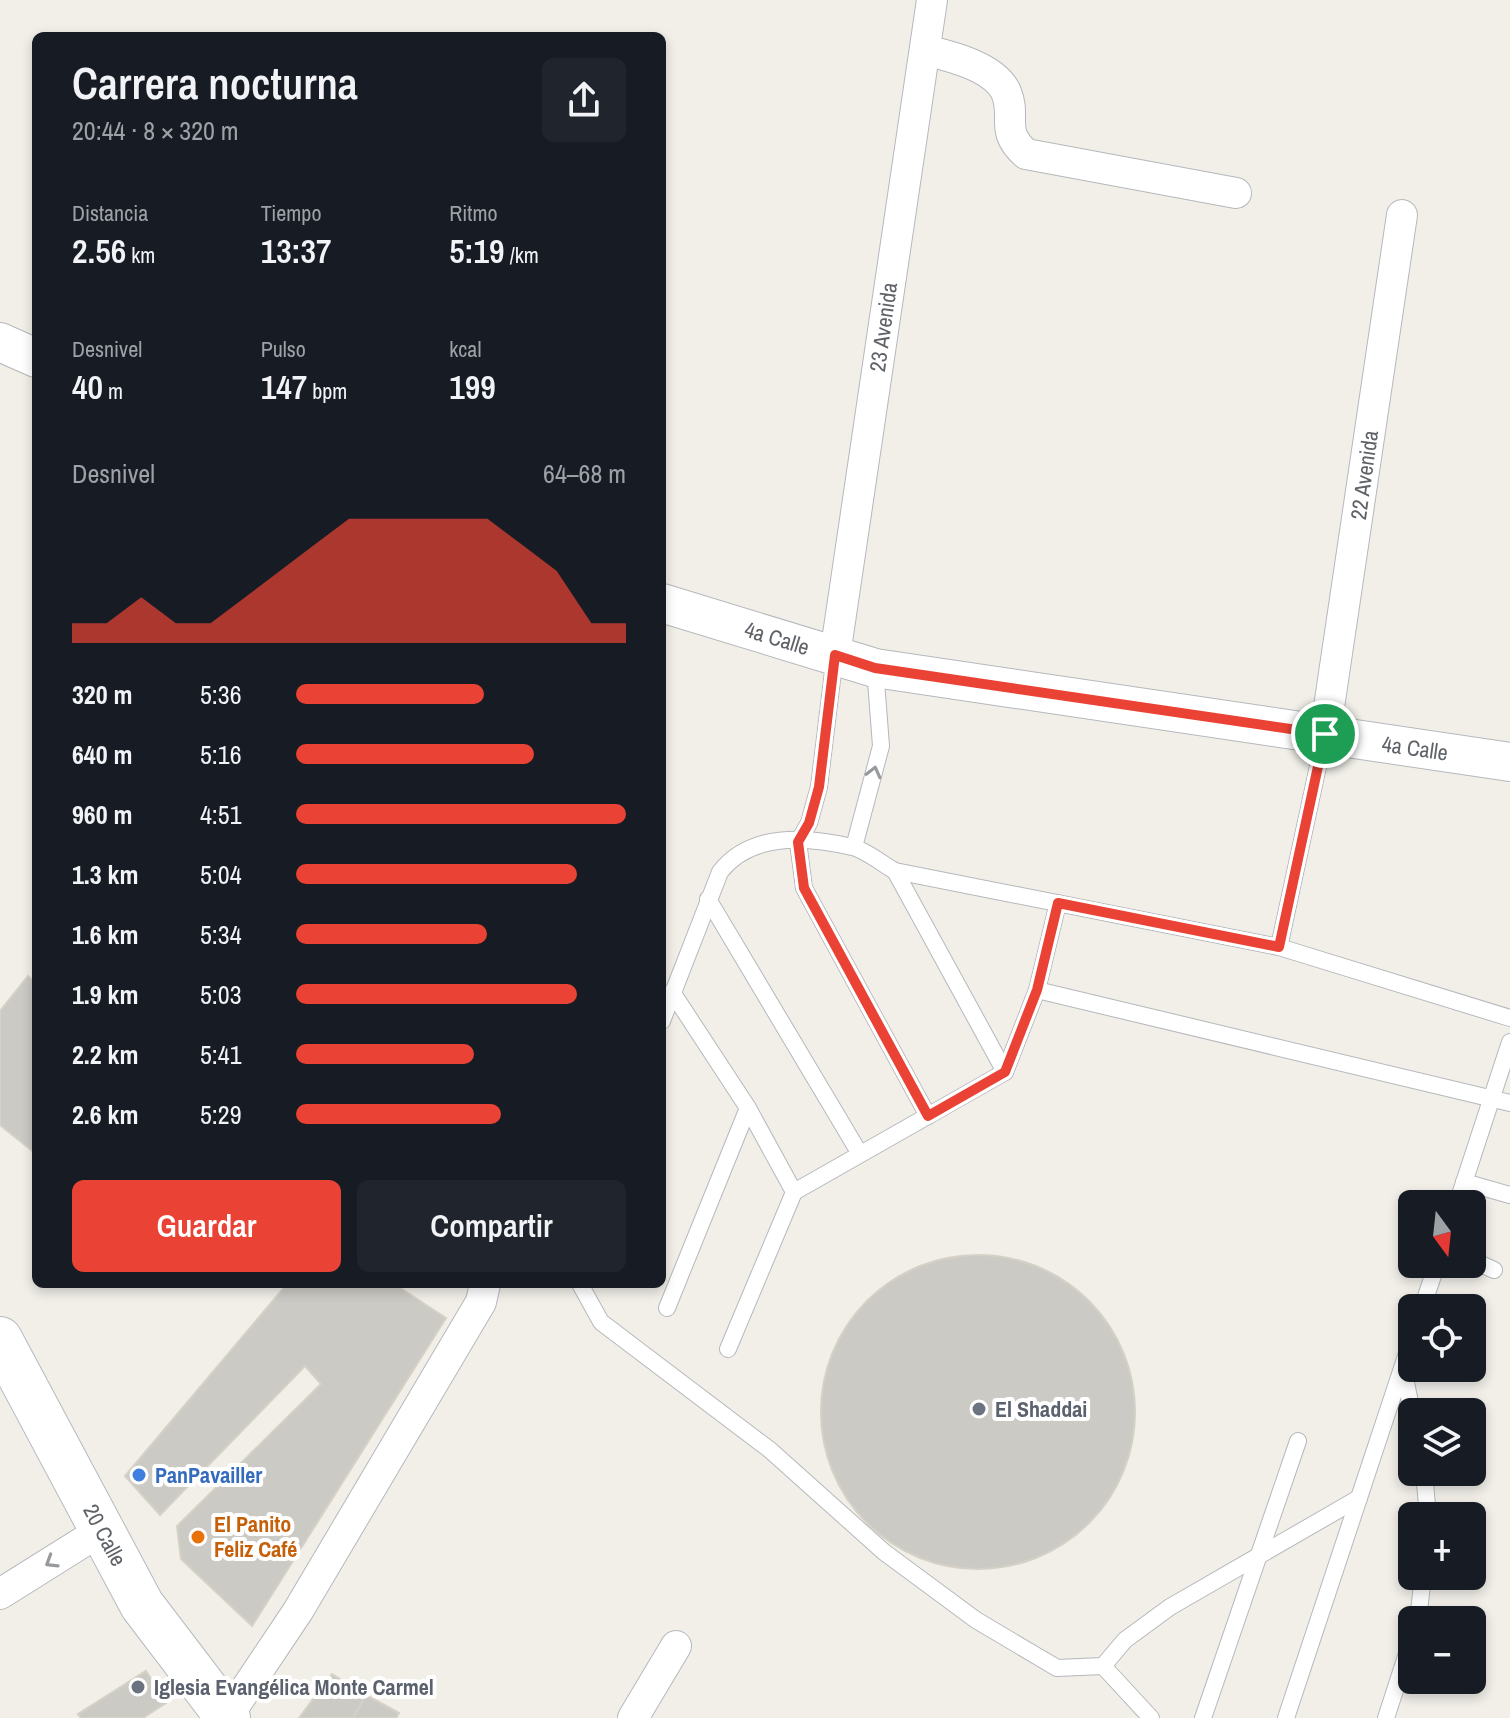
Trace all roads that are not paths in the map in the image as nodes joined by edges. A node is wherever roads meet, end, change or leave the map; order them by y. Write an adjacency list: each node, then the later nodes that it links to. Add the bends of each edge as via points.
1 (932, 0): 2 (street, 23 Avenida)
2 (925, 50): 3 (street, via 993,76 1007,94 1008,131 1026,154); 8 (street, 23 Avenida)
3 (1236, 193)
4 (1402, 215): 10 (street, 22 Avenida)
5 (0, 342): 6 (street)
6 (32, 356)
7 (666, 604): 8 (street, 4a Calle)
8 (835, 655): 9 (street, 4a Calle); 12 (lane, via 819,787)
9 (875, 668): 10 (street, 4a Calle); 13 (lane, one-way to 9, via 881,746)
10 (1325, 734): 11 (street, 4a Calle); 17 (lane)
11 (1510, 762)
12 (798, 842): 13 (lane); 15 (lane, via 769,840 741,851 720,872); 27 (lane, via 804,888)
13 (854, 847): 14 (lane)
14 (895, 871): 16 (lane); 23 (lane)
15 (708, 899): 19 (lane); 28 (lane)
16 (1058, 903): 17 (lane); 18 (lane)
17 (1279, 947): 21 (lane)
18 (1037, 990): 23 (lane); 24 (lane)
19 (672, 992): 20 (lane); 26 (lane)
20 (666, 1009)
21 (1510, 1018)
22 (1510, 1042): 24 (lane)
23 (1005, 1072): 27 (lane)
24 (1491, 1098): 25 (lane); 29 (lane)
25 (1510, 1103)
26 (748, 1108): 31 (lane); 37 (lane)
27 (928, 1116): 28 (lane)
28 (860, 1154): 31 (lane)
29 (1464, 1182): 30 (lane); 32 (lane)
30 (1461, 1190)
31 (794, 1192): 39 (lane)
32 (1510, 1195)
33 (1486, 1266): 34 (lane)
34 (1494, 1270)
35 (484, 1288): 49 (street, via 481,1302 298,1611)
36 (582, 1288): 47 (lane, via 601,1322 770,1450 884,1552 976,1620 1057,1668)
37 (667, 1308)
38 (0, 1339): 43 (main road, 20 Calle)
39 (728, 1349)
40 (1398, 1382): 42 (lane)
41 (1298, 1441): 44 (lane)
42 (1359, 1498): 44 (lane); 53 (lane)
43 (102, 1530): 45 (street, one-way to 45); 49 (main road, 20 Calle, via 142,1605)
44 (1258, 1558): 47 (lane, via 1170,1607 1125,1640); 52 (lane)
45 (0, 1594)
46 (676, 1646): 50 (street)
47 (1103, 1666): 51 (lane)
48 (1398, 1681): 54 (lane)
49 (227, 1718)
50 (633, 1718)
51 (1151, 1718)
52 (1203, 1718)
53 (1286, 1718)
54 (1386, 1718)

